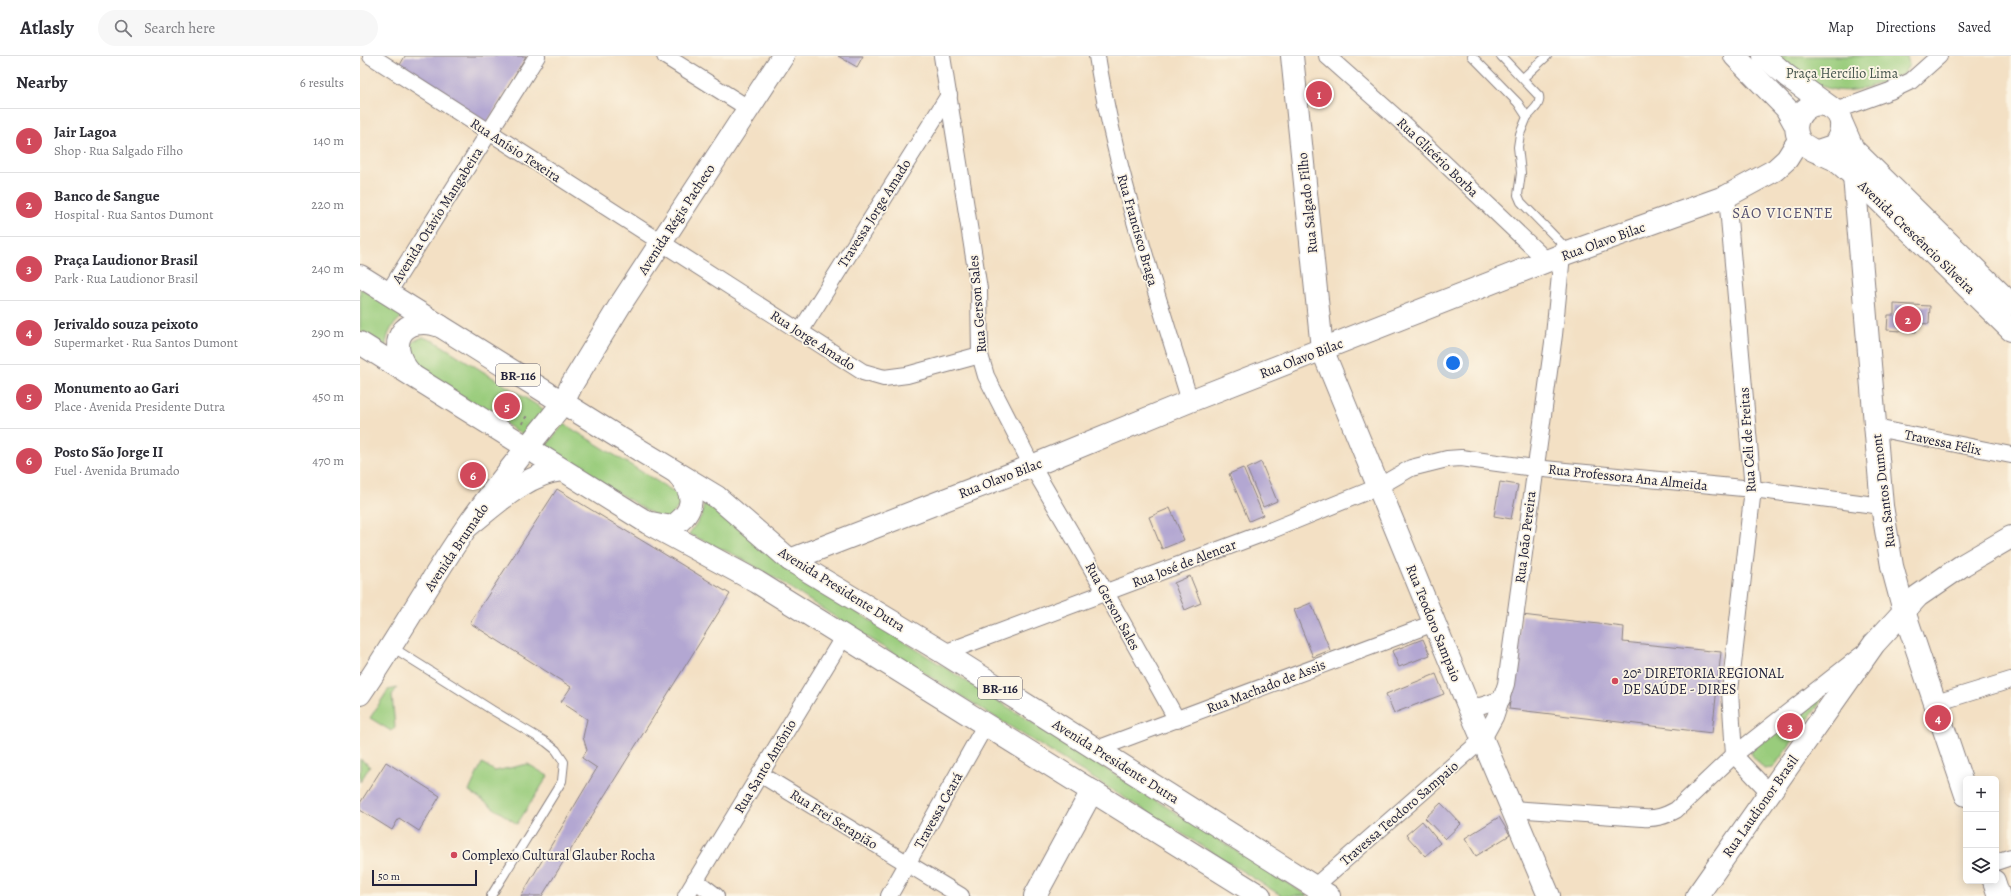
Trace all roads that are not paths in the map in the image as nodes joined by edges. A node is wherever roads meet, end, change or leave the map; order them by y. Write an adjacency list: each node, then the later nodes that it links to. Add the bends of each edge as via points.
1 (371, 56): 20 (street, Rua Anísio Texeira)
2 (537, 56): 20 (street, Avenida Otávio Mangabeira)
3 (664, 56): 17 (street)
4 (783, 56): 17 (main road, Avenida Régis Pacheco)
5 (942, 56): 16 (street, Rua Gerson Sales)
6 (1097, 56): 37 (street, Rua Francisco Braga, via 1102,89 1143,251)
7 (1292, 56): 33 (main road, Rua Salgado Filho)
8 (1327, 56): 25 (street, Rua Glicério Borba)
9 (1472, 56): 19 (lane, via 1518,103)
10 (1502, 56): 15 (lane)
11 (1548, 56): 15 (lane)
12 (1735, 56): 21 (main road, via 1786,108)
13 (1764, 56): 18 (main road)
14 (1929, 59): 18 (street, via 1911,81)
15 (1523, 78): 19 (lane, via 1540,100)
16 (949, 95): 31 (street, Travessa Jorge Amado); 34 (street, Rua Gerson Sales, via 979,289)
17 (748, 108): 24 (main road, Avenida Régis Pacheco)
18 (1836, 114): 21 (main road, via 1841,132 1836,143 1826,150); 21 (main road, via 1822,104 1808,107 1797,119); 28 (main road, Avenida Crescêncio Silveira, via 1853,148)
19 (1527, 117): 25 (lane, via 1518,147 1521,174 1518,195)
20 (489, 132): 24 (street, Rua Anísio Texeira); 27 (street, Avenida Otávio Mangabeira)
21 (1804, 139): 22 (main road, Avenida Crescêncio Silveira); 23 (main road, Rua Olavo Bilac, via 1775,170)
22 (1854, 176): 30 (main road, Avenida Crescêncio Silveira); 38 (main road, Rua Santos Dumont)
23 (1727, 196): 25 (main road, Rua Olavo Bilac); 46 (street, Rua Celi de Freitas)
24 (661, 244): 31 (street, Rua Jorge Amado); 36 (main road, Avenida Régis Pacheco, via 622,302)
25 (1560, 256): 33 (main road, Rua Olavo Bilac); 42 (street, Rua João Pereira, via 1559,294)
26 (360, 276): 27 (main road, Avenida Presidente Dutra / BR-116)
27 (388, 293): 29 (main road, Avenida Presidente Dutra / BR-116)
28 (2011, 304)
29 (441, 326): 35 (main road, via 421,322 406,329 400,336 399,357); 36 (main road, Avenida Presidente Dutra / BR-116)
30 (2011, 330)
31 (800, 332): 34 (street, Rua Jorge Amado, via 863,372 884,378 907,375)
32 (360, 343): 35 (main road, BR-116)
33 (1322, 349): 37 (main road, Rua Olavo Bilac); 45 (main road, Rua Teodoro Sampaio)
34 (980, 355): 41 (street, Rua Gerson Sales, via 986,376)
35 (413, 376): 39 (main road, BR-116)
36 (567, 394): 39 (main road, Avenida Brumado); 44 (main road, Avenida Presidente Dutra / BR-116)
37 (1190, 401): 41 (main road, Rua Olavo Bilac)
38 (1876, 428): 40 (street, Travessa Félix); 47 (main road, Rua Santos Dumont)
39 (527, 447): 43 (main road, BR-116); 49 (main road, Avenida Brumado)
40 (2011, 455)
41 (1032, 466): 51 (main road, Rua Olavo Bilac); 52 (street, Rua Gerson Sales)
42 (1534, 468): 45 (street, Rua Professora Ana Almeida, via 1461,458 1447,459 1411,468); 46 (street, Rua Professora Ana Almeida); 61 (street, Rua João Pereira)
43 (562, 470): 48 (main road, BR-116); 49 (main road, via 550,471 530,480)
44 (677, 473): 48 (main road, via 684,481 691,503 686,516 671,527); 51 (main road, Avenida Presidente Dutra / BR-116, via 717,497)
45 (1378, 487): 52 (street, Rua José de Alencar); 54 (main road, Rua Teodoro Sampaio)
46 (1753, 489): 47 (street, Rua Professora Ana Almeida); 68 (street, Rua Celi de Freitas, via 1730,691)
47 (1882, 506): 53 (main road, Rua Santos Dumont, via 1892,566)
48 (648, 523): 55 (main road, BR-116, via 756,582)
49 (467, 528): 57 (main road, Avenida Brumado)
50 (2011, 538): 53 (main road, Rua Laudionor Brasil, via 1963,564 1918,596)
51 (790, 560): 58 (main road, Avenida Presidente Dutra / BR-116)
52 (1106, 593): 58 (street, Rua José de Alencar); 64 (street, Rua Gerson Sales)
53 (1904, 611): 56 (main road, Rua Laudionor Brasil); 62 (main road, Rua Santos Dumont)
54 (1434, 623): 63 (main road, Rua Teodoro Sampaio); 64 (street, Rua Machado de Assis)
55 (844, 636): 65 (main road, BR-116); 69 (street, Rua Santo Antônio)
56 (1874, 644): 68 (street); 72 (main road, Rua Laudionor Brasil)
57 (392, 647): 60 (main road, Avenida Brumado); 80 (lane, via 546,742 556,750 564,762 562,781)
58 (944, 653): 67 (main road, Avenida Presidente Dutra / BR-116)
59 (2011, 680): 62 (street)
60 (360, 694)
61 (1502, 699): 63 (street, via 1480,706); 66 (street, Rua João Pereira)
62 (1936, 703): 70 (main road, Rua Santos Dumont)
63 (1468, 705): 66 (main road, Rua Teodoro Sampaio)
64 (1177, 720): 67 (street, Rua Machado de Assis)
65 (986, 724): 71 (main road, BR-116); 76 (street, Travessa Ceará)
66 (1483, 739): 73 (main road, Rua Teodoro Sampaio); 79 (street, Travessa Teodoro Sampaio)
67 (1097, 749): 79 (main road, Avenida Presidente Dutra / BR-116)
68 (1734, 755): 72 (street); 73 (street, via 1676,810 1656,818)
69 (760, 774): 76 (street, Rua Frei Serapião); 77 (street, Rua Santo Antônio)
70 (1963, 786)
71 (1092, 791): 85 (main road); 86 (main road, BR-116)
72 (1769, 792): 88 (main road, Rua Laudionor Brasil)
73 (1512, 809): 87 (main road, Rua Teodoro Sampaio)
74 (2011, 857): 75 (street)
75 (1999, 861)
76 (908, 864): 83 (street, Travessa Ceará); 84 (street, Rua Frei Serapião)
77 (695, 880): 81 (street, Rua Santo Antônio); 82 (street)
78 (1995, 884): 89 (main road)
79 (1322, 891)
80 (491, 896)
81 (686, 896)
82 (716, 896)
83 (889, 896)
84 (961, 896)
85 (1035, 896)
86 (1260, 896)
87 (1549, 896)
88 (1697, 896)
89 (1999, 896)

